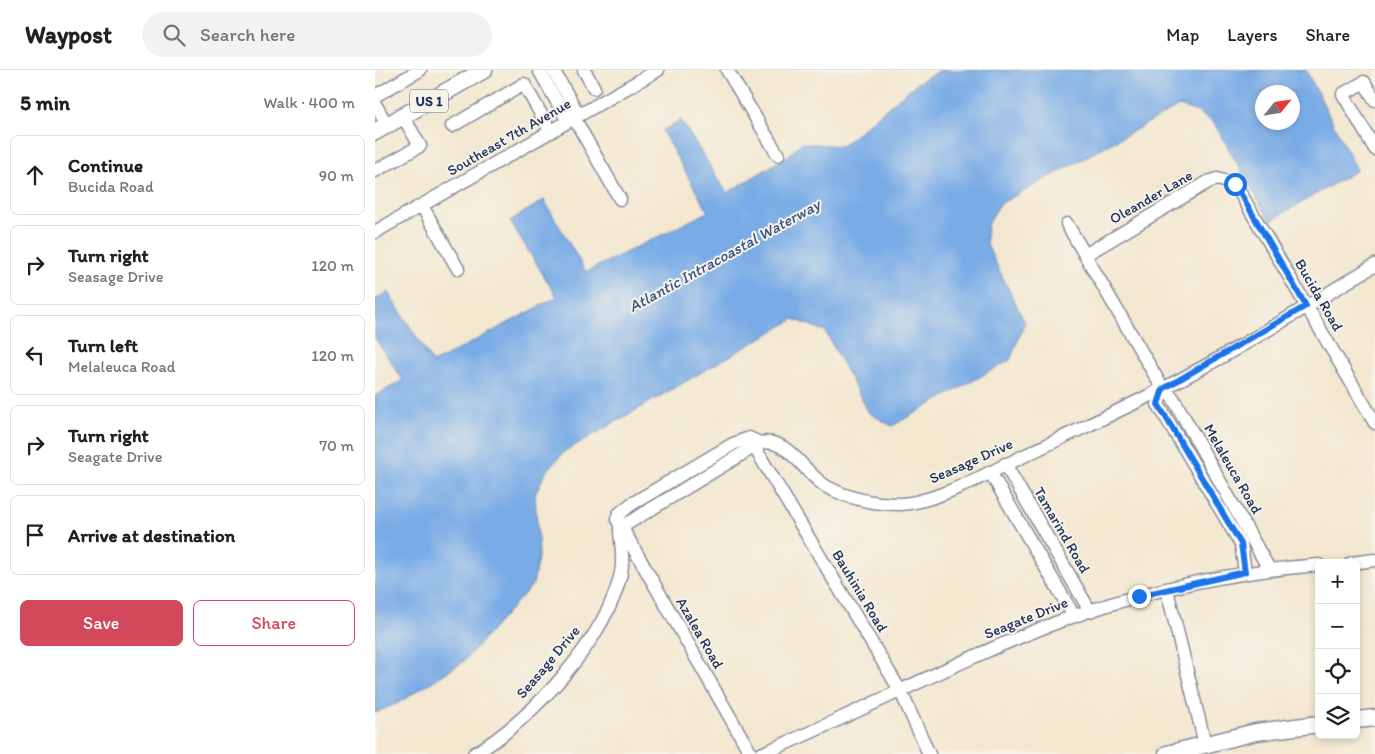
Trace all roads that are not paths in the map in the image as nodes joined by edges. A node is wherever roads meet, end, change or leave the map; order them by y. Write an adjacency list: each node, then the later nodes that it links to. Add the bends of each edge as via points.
1 (420, 70): 10 (street)
2 (484, 70): 8 (main road, US 1)
3 (539, 70): 14 (street, via 565,116)
4 (553, 70): 14 (street, via 575,110)
5 (584, 70): 9 (street)
6 (658, 70): 14 (street, Southeast 7th Avenue)
7 (727, 70): 19 (street)
8 (461, 76): 13 (main road, US 1)
9 (594, 88)
10 (375, 96)
11 (1375, 100): 18 (street, via 1364,82 1343,94)
12 (375, 104): 16 (street)
13 (403, 116): 16 (main road, US 1); 20 (street, via 420,146)
14 (574, 118): 17 (street, Southeast 7th Avenue); 22 (street)
15 (452, 126): 17 (street, via 524,84)
16 (381, 129)
17 (551, 132): 23 (street, Southeast 7th Avenue)
18 (1375, 149)
19 (778, 155)
20 (375, 171)
21 (1235, 184): 26 (street, Oleander Lane, via 1217,179 1208,182); 29 (street, Bucida Road)
22 (620, 199)
23 (422, 206): 25 (street, Southeast 7th Avenue); 28 (street)
24 (1067, 224): 26 (street, Melaleuca Road)
25 (375, 232)
26 (1085, 255): 30 (street, Melaleuca Road)
27 (1375, 265): 29 (street, Seasage Drive)
28 (458, 269)
29 (1306, 306): 30 (street, Seasage Drive); 31 (street, Bucida Road)
30 (1163, 389): 33 (street, Seasage Drive); 39 (street, Melaleuca Road, via 1173,398); 40 (street, Melaleuca Road, via 1158,404 1241,544)
31 (1375, 423)
32 (758, 445): 34 (street, Seasage Drive, via 777,443 826,486 874,502 899,504 922,500 948,492); 35 (street); 44 (street, Bauhinia Road)
33 (1005, 464): 34 (street, Seasage Drive); 42 (street, Tamarind Road)
34 (990, 472): 43 (street)
35 (620, 528): 49 (street, Seasage Drive, via 621,575 586,646 540,700 508,730); 50 (street, Azalea Road)
36 (1375, 560): 37 (street)
37 (1360, 562)
38 (1315, 565): 39 (street, Seagate Drive)
39 (1269, 569): 40 (street, Seagate Drive)
40 (1245, 572): 41 (street, Seagate Drive)
41 (1167, 590): 42 (street, Seagate Drive); 48 (street)
42 (1090, 611): 43 (street, Seagate Drive)
43 (1075, 616): 44 (street, Seagate Drive, via 1001,645)
44 (901, 692): 51 (street, Seagate Drive); 52 (street, Bauhinia Road)
45 (1375, 718): 46 (main road)
46 (1360, 720)
47 (1315, 725): 48 (main road, via 1256,732)
48 (1205, 744): 53 (main road)
49 (474, 754)
50 (751, 754)
51 (761, 754)
52 (929, 754)
53 (1167, 754)

